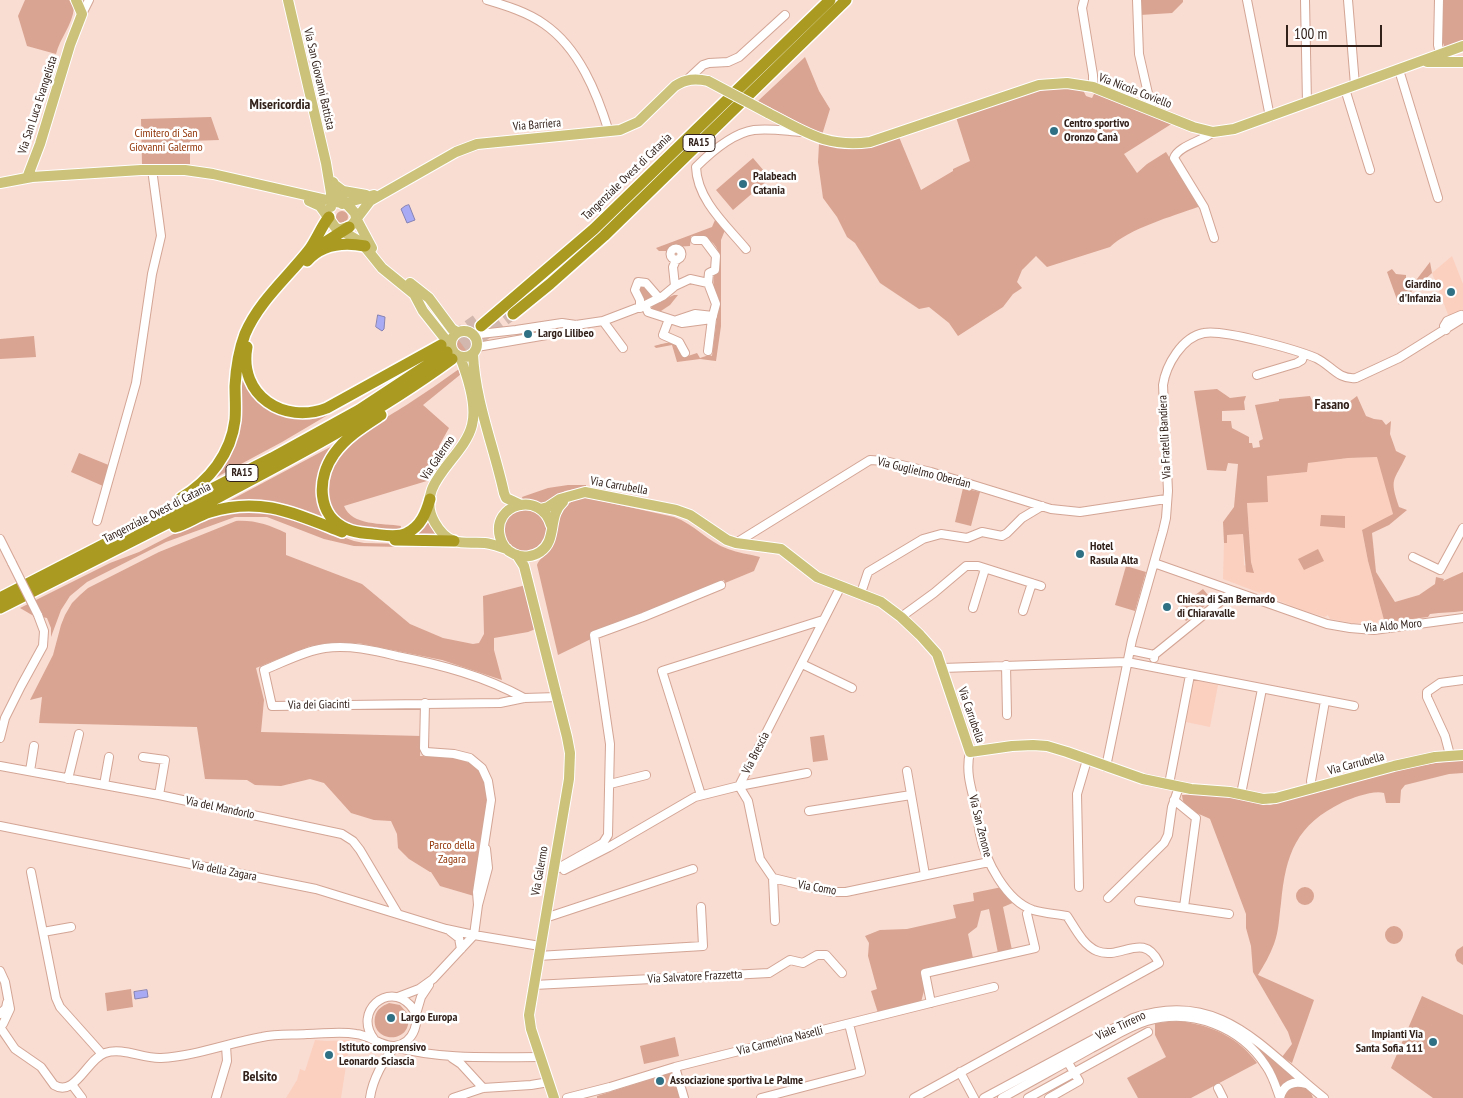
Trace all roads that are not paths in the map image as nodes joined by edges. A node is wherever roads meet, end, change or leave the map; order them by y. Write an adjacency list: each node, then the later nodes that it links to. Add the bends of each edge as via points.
1 (76, 0): 13 (main road)
2 (89, 0): 13 (street)
3 (288, 0): 31 (main road, Via San Giovanni Battista)
4 (487, 0): 27 (street, via 532,17 562,42 592,84)
5 (830, 0): 60 (highway, Tangenziale Ovest di Catania / RA15, via 594,229 515,298)
6 (846, 0): 58 (highway, Tangenziale Ovest di Catania / RA15)
7 (1084, 0): 21 (street, via 1082,8)
8 (1137, 0): 24 (street, via 1138,54)
9 (1247, 0): 25 (street)
10 (1305, 0): 23 (street)
11 (1439, 0): 16 (street, via 1438,45)
12 (1350, 1): 20 (street)
13 (82, 14): 34 (main road, Via San Luca Evangelista)
14 (786, 15): 19 (street, Via Barriera, via 739,57 704,65)
15 (1459, 48): 16 (main road, Via Nicola Coviello); 17 (main road, via 1452,56)
16 (1441, 58): 17 (main road); 18 (main road, Via Nicola Coviello)
17 (1459, 62)
18 (1399, 70): 20 (main road, Via Nicola Coviello); 41 (street)
19 (688, 79): 27 (main road, Via Barriera, via 675,86 638,122); 28 (main road, bridge, via 708,81)
20 (1355, 85): 22 (main road, Via Nicola Coviello)
21 (1093, 87): 24 (main road, Via Nicola Coviello); 28 (main road, Via Nicola Coviello, via 1067,83 1039,85 870,142 847,145)
22 (1345, 90): 23 (main road, Via Nicola Coviello); 33 (street)
23 (1307, 103): 25 (main road, Via Nicola Coviello)
24 (1152, 111): 26 (main road, Via Nicola Coviello)
25 (1270, 117): 29 (main road, Via Nicola Coviello, via 1234,129)
26 (1193, 127): 29 (main road, Via Nicola Coviello); 30 (street)
27 (608, 132): 37 (main road, Via Barriera, via 477,144 456,152)
28 (806, 132): 47 (street, via 747,132 732,138 696,168 707,201)
29 (1212, 132): 30 (street)
30 (1194, 143): 44 (street, via 1177,152 1174,158 1204,207)
31 (326, 168): 36 (main road); 40 (main road, via 324,188); 42 (main road)
32 (152, 169): 34 (main road); 38 (main road, via 204,172); 79 (street, via 161,236 152,274 136,383)
33 (1370, 170)
34 (27, 178): 35 (main road)
35 (0, 183)
36 (334, 184): 39 (main road, via 344,191); 42 (main road)
37 (382, 193): 39 (main road); 43 (main road, via 370,201)
38 (293, 194): 40 (main road); 42 (main road)
39 (372, 195): 42 (main road)
40 (313, 198): 42 (main road)
41 (1438, 198)
42 (334, 210): 43 (main road, via 355,213); 43 (main road, via 333,225); 92 (highway, via 310,248 267,298 250,324 238,362 233,430 223,457 214,470 182,498 69,557)
43 (351, 224): 46 (main road, Via Galermo, via 356,238); 48 (highway); 63 (main road, via 381,260 429,298)
44 (1214, 238)
45 (695, 240): 50 (street, via 704,240 716,256 715,270 709,273)
46 (365, 246): 48 (highway, via 337,244); 70 (main road, Via Galermo, via 382,268 414,294)
47 (746, 249)
48 (313, 254): 70 (highway, via 267,306 248,339 248,375 257,391 271,404 293,413 321,410)
49 (676, 260): 51 (street, via 673,267)
50 (708, 283): 51 (street, via 690,279); 55 (street, via 716,304)
51 (675, 286): 52 (street)
52 (659, 298): 53 (street); 53 (street, via 646,283 638,282 635,290)
53 (642, 306): 57 (street, via 648,312); 59 (street)
54 (1463, 314): 62 (street, via 1447,321)
55 (713, 317): 57 (street, via 682,323); 68 (street)
56 (1463, 318): 62 (street, Via Fratelli Bandiera)
57 (672, 320): 69 (street, via 663,336 679,342)
58 (515, 321): 61 (street); 64 (street, via 480,334); 65 (street)
59 (603, 321): 61 (street); 66 (street)
60 (479, 323)
61 (576, 325): 65 (street, via 564,332)
62 (1446, 330): 71 (street, Via Fratelli Bandiera, via 1399,358 1356,378 1341,376 1322,361)
63 (457, 332): 64 (main road); 70 (main road, via 452,338)
64 (472, 333): 67 (main road, via 476,339)
65 (518, 339): 67 (street)
66 (623, 348)
67 (475, 351): 70 (main road, via 467,357); 76 (main road, via 474,369 480,399 504,493 506,498)
68 (708, 351)
69 (685, 353)
70 (451, 354): 74 (main road, Via Galermo, via 472,401 473,422 456,454 436,480); 74 (highway, via 350,437 329,462 322,481 323,503 331,518 346,529 363,533 405,534 422,519); 82 (highway, Tangenziale Ovest di Catania / RA15, via 427,377 338,432); 92 (highway, Tangenziale Ovest di Catania / RA15, via 272,458)
71 (1304, 354): 72 (street, via 1297,363); 75 (street, Via Fratelli Bandiera, via 1219,333 1203,333 1185,342 1167,370 1163,385)
72 (1257, 375)
73 (571, 495): 78 (main road); 80 (main road, via 556,509); 85 (main road, Via Carrubella, via 596,493 676,510)
74 (430, 499): 84 (main road, Via Galermo, via 435,524)
75 (1166, 499): 77 (street, via 1080,512); 90 (street, Via Fratelli Bandiera, via 1163,531)
76 (521, 505): 78 (main road, via 529,504); 86 (main road, via 507,512 500,525 500,536)
77 (1042, 506): 85 (street, Via Guglielmo Oberdan, via 931,472 870,460); 98 (street, via 1002,536 982,532 968,538 940,534 923,539 868,572)
78 (540, 509): 80 (main road)
79 (97, 521)
80 (551, 525): 87 (main road, via 548,545)
81 (1463, 528): 89 (street, via 1440,570)
82 (142, 537): 84 (highway, via 178,527 220,509 250,505 291,511 360,537); 100 (highway, Tangenziale Ovest di Catania / RA15)
83 (0, 539): 125 (street, bridge, via 44,632 43,646 5,718)
84 (454, 541): 86 (main road, via 485,543)
85 (736, 543): 95 (main road, Via Carrubella, via 781,549 813,574)
86 (507, 550): 88 (main road)
87 (536, 554): 88 (main road); 106 (main road, via 531,571)
88 (517, 556): 106 (main road, via 524,566)
89 (1413, 557)
90 (1154, 563): 97 (street, Via Aldo Moro); 107 (street, Via Fratelli Bandiera)
91 (986, 569): 93 (street); 101 (street); 103 (street, via 966,566)
92 (30, 583): 99 (highway, Tangenziale Ovest di Catania / RA15)
93 (1032, 583): 96 (street); 102 (street)
94 (721, 585): 140 (street, via 594,635 610,744)
95 (842, 586): 98 (main road, Via Carrubella); 105 (street, Via Brescia)
96 (1041, 586)
97 (1233, 591): 104 (street, Via Aldo Moro, via 1327,624 1350,628 1389,629); 108 (street)
98 (861, 593): 103 (main road, Via Carrubella, via 881,602)
99 (0, 598)
100 (0, 608)
101 (973, 608)
102 (1023, 610)
103 (900, 617): 113 (main road, Via Carrubella, via 934,650)
104 (1463, 618)
105 (823, 620): 110 (street, Via Brescia); 147 (street, via 662,671)
106 (545, 648): 118 (main road, Via Galermo)
107 (1130, 650): 108 (street); 109 (street, Via Fratelli Bandiera)
108 (1154, 654): 112 (street)
109 (1127, 662): 111 (street); 112 (street); 134 (street, Via Fratelli Bandiera)
110 (802, 664): 116 (street); 142 (street, Via Brescia)
111 (1006, 665): 113 (street); 123 (street)
112 (1152, 667): 114 (street)
113 (942, 668): 127 (main road, Via Carrubella)
114 (1190, 675): 117 (street); 143 (street)
115 (1463, 680): 128 (street, via 1440,683 1427,692)
116 (852, 688)
117 (1262, 689): 120 (street); 145 (street)
118 (558, 697): 119 (street, Via dei Giacinti); 155 (main road, Via Galermo, via 569,746 570,767)
119 (524, 698): 121 (street, Via dei Giacinti, via 500,703); 121 (street, Via dei Giacinti, via 500,685 433,663 352,647 311,651 264,670 272,706)
120 (1325, 701): 122 (street); 144 (street)
121 (425, 703): 172 (street, via 426,752 470,758 482,768 488,781 491,800 485,842 487,874)
122 (1354, 706)
123 (1007, 715)
124 (79, 734): 139 (street)
125 (0, 738)
126 (34, 746): 136 (street)
127 (970, 752): 132 (main road, Via Carrubella, via 1033,745 1058,749); 152 (street, Via San Zenone, via 971,794)
128 (1450, 755): 129 (main road, Via Carrubella); 144 (main road, Via Carrubella)
129 (1463, 755)
130 (109, 757): 141 (street)
131 (143, 757): 146 (street, via 165,760)
132 (1087, 760): 134 (main road, Via Carrubella); 158 (street, via 1077,794)
133 (0, 766): 136 (street, Via del Mandorlo)
134 (1106, 767): 143 (main road, Via Carrubella, via 1143,780)
135 (908, 771): 148 (street)
136 (30, 772): 139 (street, Via del Mandorlo)
137 (807, 774): 142 (street)
138 (646, 775): 140 (street)
139 (68, 779): 141 (street, Via del Mandorlo)
140 (610, 784): 155 (street, via 608,835 604,843)
141 (104, 785): 146 (street, Via del Mandorlo)
142 (739, 786): 147 (street, Via Brescia); 157 (street, via 748,801 760,859)
143 (1174, 786): 145 (main road, Via Carrubella); 149 (street)
144 (1312, 788): 145 (main road, Via Carrubella, via 1270,799)
145 (1241, 794)
146 (159, 795): 163 (street, Via del Mandorlo, via 342,834 360,850)
147 (701, 795): 155 (street, Via Brescia, via 609,847)
148 (911, 795): 150 (street); 156 (street)
149 (1174, 800): 159 (street, via 1164,843); 162 (street, via 1196,818)
150 (809, 812)
151 (0, 826): 163 (street, Via della Zagara, via 316,889)
152 (989, 862): 156 (street, Via Como); 197 (street, Via San Zenone, via 1004,886 1024,905 1031,910 1067,916 1081,937 1095,950 1108,954 1142,948 1151,952 1159,964)
153 (693, 870): 166 (street)
154 (31, 872): 170 (street)
155 (552, 874): 166 (main road, Via Galermo)
156 (925, 875): 157 (street, Via Como, via 839,892)
157 (773, 878): 167 (street)
158 (1079, 887)
159 (1108, 898)
160 (1139, 901): 162 (street)
161 (702, 907): 174 (street, via 703,946)
162 (1184, 908): 165 (street)
163 (398, 914): 169 (street, Via della Zagara)
164 (1026, 914): 181 (street, via 1035,948 925,973)
165 (1229, 914)
166 (545, 918): 174 (main road, Via Galermo)
167 (775, 921)
168 (71, 927): 170 (street)
169 (446, 928): 171 (street); 172 (street, Via della Zagara)
170 (43, 932): 192 (street, via 60,1007)
171 (456, 935): 172 (street); 173 (street)
172 (471, 938): 173 (street); 174 (street)
173 (461, 949): 177 (street)
174 (539, 951): 178 (main road, Via Galermo)
175 (842, 974): 178 (street, Via Salvatore Frazzetta, via 828,957 822,955 803,963 790,960 770,973)
176 (1, 976): 183 (street, via 7,998)
177 (432, 979): 180 (street, via 419,989); 182 (street, via 421,996)
178 (534, 985): 193 (main road, Via Galermo, via 529,1020)
179 (994, 987): 181 (street, Via Carmelina Naselli)
180 (398, 997): 182 (street, via 409,1003); 184 (street, via 379,1000 370,1009)
181 (931, 1003): 185 (street, Via Carmelina Naselli)
182 (416, 1014): 191 (street, via 416,1027 410,1038)
183 (1, 1022): 200 (street, via 15,1049 41,1066 58,1088 65,1090)
184 (367, 1022): 188 (street, via 359,1030); 189 (street)
185 (849, 1024): 196 (street, Via Carmelina Naselli); 211 (street, via 860,1072)
186 (1226, 1025): 195 (street, Viale Tirreno, via 1193,1018 1154,1019); 203 (street, Viale Tirreno, via 1247,1034); 219 (street, Viale Tirreno, via 1262,1061)
187 (1148, 1032): 198 (street)
188 (349, 1033): 189 (street); 190 (street, via 272,1036)
189 (374, 1039): 191 (street)
190 (226, 1046): 192 (street, via 160,1058 115,1051); 205 (street, via 227,1061)
191 (398, 1046): 194 (street); 206 (street, via 373,1083)
192 (102, 1054): 200 (street)
193 (541, 1057): 194 (street); 199 (main road, Via Galermo)
194 (452, 1058): 201 (street)
195 (1066, 1058): 198 (street); 214 (street, Viale Tirreno); 215 (street, Viale Tirreno)
196 (675, 1067): 209 (street, Via Carmelina Naselli); 210 (street)
197 (960, 1072): 212 (street); 213 (street)
198 (1074, 1073): 216 (street); 217 (street, via 1079,1081)
199 (549, 1082): 201 (street); 208 (main road, Via Galermo)
200 (73, 1086): 204 (street)
201 (483, 1088): 207 (street)
202 (1218, 1088): 218 (street)
203 (1314, 1093): 219 (street, via 1300,1082 1290,1084); 220 (street, Viale Tirreno)
204 (82, 1098)
205 (216, 1098)
206 (370, 1098)
207 (453, 1098)
208 (554, 1098)
209 (567, 1098)
210 (684, 1098)
211 (761, 1098)
212 (914, 1098)
213 (974, 1098)
214 (984, 1098)
215 (1002, 1098)
216 (1028, 1098)
217 (1048, 1098)
218 (1223, 1098)
219 (1280, 1098)
220 (1324, 1098)

